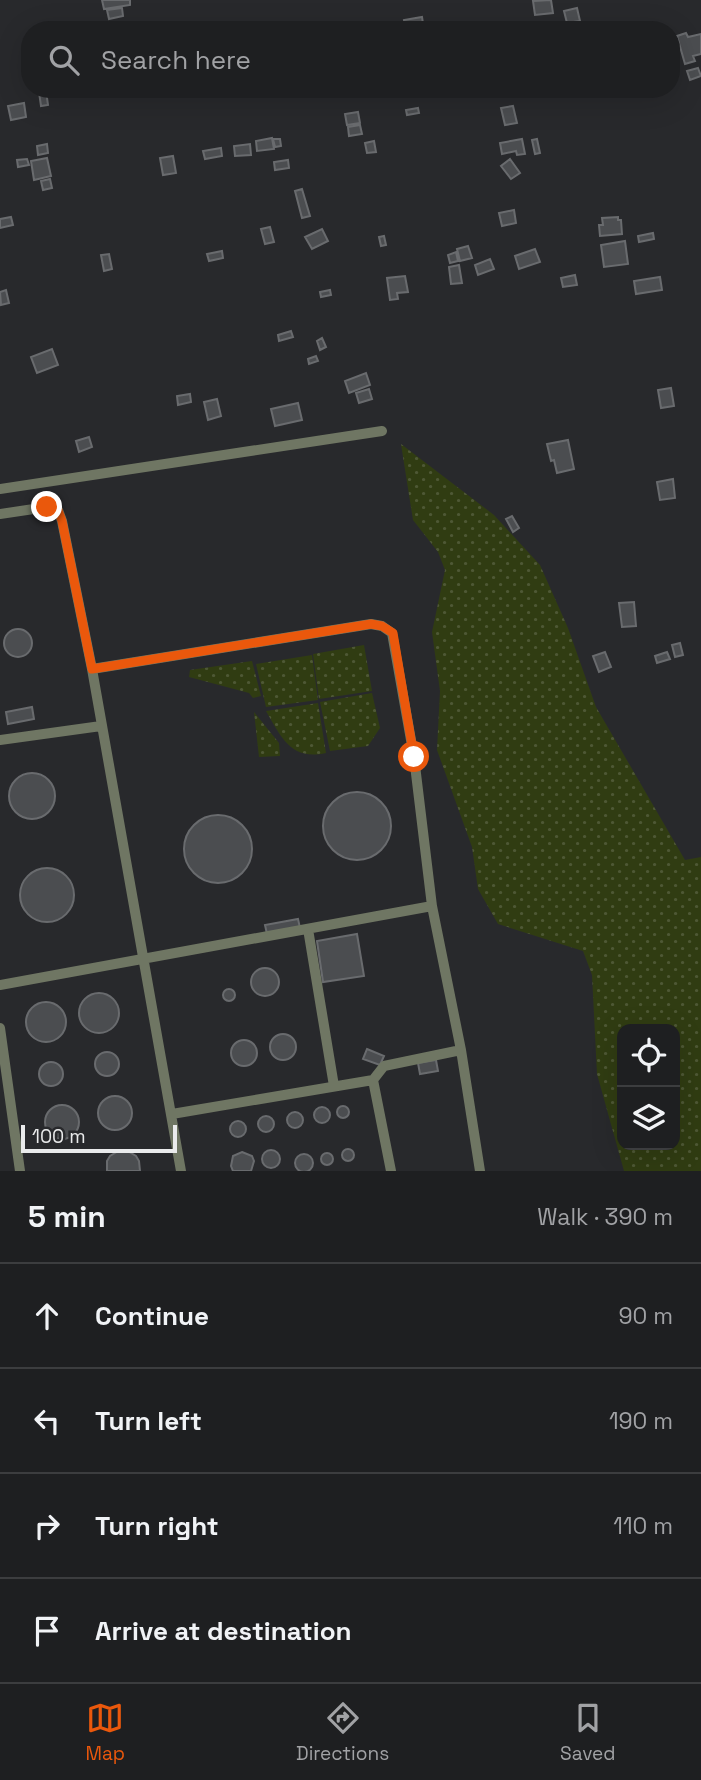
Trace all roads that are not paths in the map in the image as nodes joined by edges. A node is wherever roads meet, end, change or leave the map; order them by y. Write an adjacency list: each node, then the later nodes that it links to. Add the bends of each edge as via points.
1 (382, 431): 2 (street)
2 (0, 489)
3 (0, 514): 4 (street, via 47,507 58,510)
4 (92, 669): 5 (street); 7 (street, via 371,624 393,633)
5 (101, 726): 6 (street); 9 (street)
6 (0, 740)
7 (432, 906): 8 (street); 12 (street)
8 (308, 929): 9 (street); 14 (street)
9 (142, 958): 10 (street); 15 (street)
10 (0, 985)
11 (0, 1028): 16 (street)
12 (461, 1050): 13 (street, via 384,1066); 19 (street)
13 (373, 1080): 14 (street); 18 (street)
14 (334, 1086): 15 (street)
15 (172, 1114): 17 (street)
16 (20, 1171)
17 (181, 1171)
18 (391, 1171)
19 (480, 1171)

